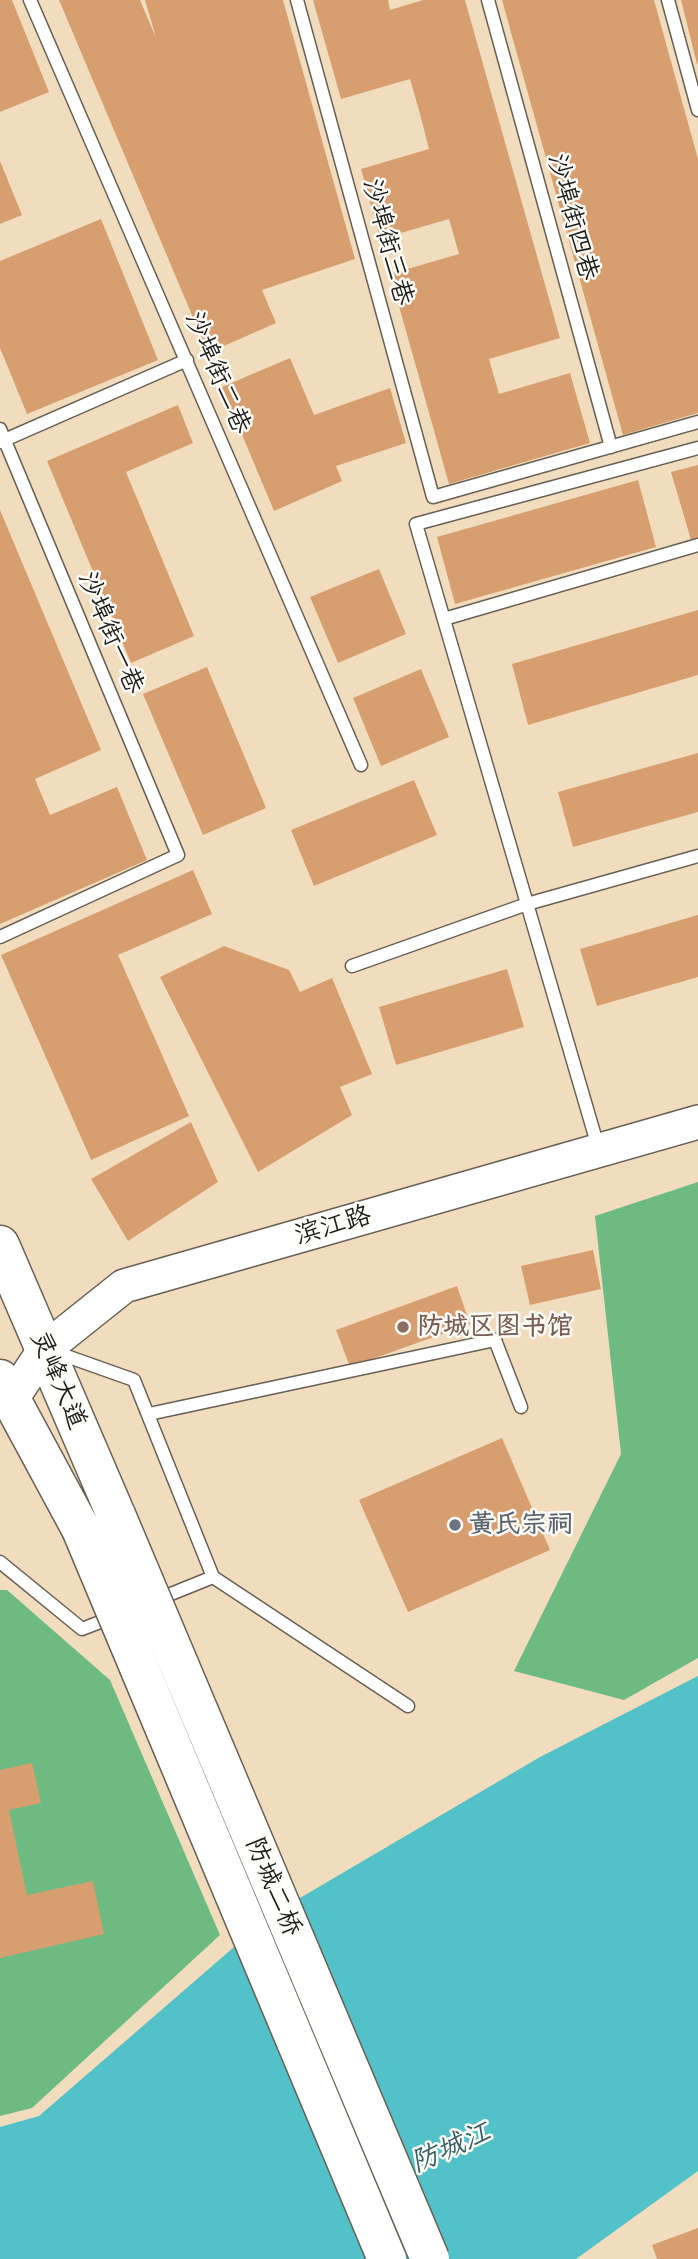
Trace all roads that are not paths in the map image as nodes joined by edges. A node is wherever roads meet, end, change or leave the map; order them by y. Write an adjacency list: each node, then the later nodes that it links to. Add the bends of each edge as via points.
1 (30, 0): 6 (lane, 沙埠街二巷)
2 (297, 0): 9 (lane, 沙埠街三巷, via 433,497)
3 (488, 0): 9 (lane, 沙埠街四巷)
4 (668, 0): 5 (lane)
5 (698, 110)
6 (187, 360): 8 (lane); 13 (lane, 沙埠街二巷)
7 (698, 422): 9 (lane)
8 (1, 437): 16 (lane, 沙埠街一巷, via 177,855)
9 (611, 447)
10 (698, 448): 12 (lane, via 416,524)
11 (698, 545): 12 (lane)
12 (444, 619): 15 (lane)
13 (361, 765)
14 (698, 856): 15 (lane)
15 (527, 904): 17 (lane); 19 (lane)
16 (0, 937)
17 (352, 966)
18 (698, 1122): 19 (street, 滨江路)
19 (599, 1150): 21 (street, 滨江路, via 124,1286)
20 (0, 1245): 21 (main road, 灵峰大道)
21 (45, 1349): 22 (street, 滨江路); 24 (lane, via 134,1380); 25 (main road, 灵峰大道)
22 (5, 1389): 26 (main road, 灵峰大道)
23 (521, 1407): 24 (lane, via 495,1340)
24 (149, 1414): 28 (lane)
25 (116, 1515): 31 (main road, 防城二桥, bridge)
26 (81, 1529): 30 (main road, 防城二桥, bridge)
27 (0, 1562): 28 (lane, via 82,1629)
28 (213, 1577): 29 (lane)
29 (408, 1706)
30 (387, 2259)
31 (430, 2259)

